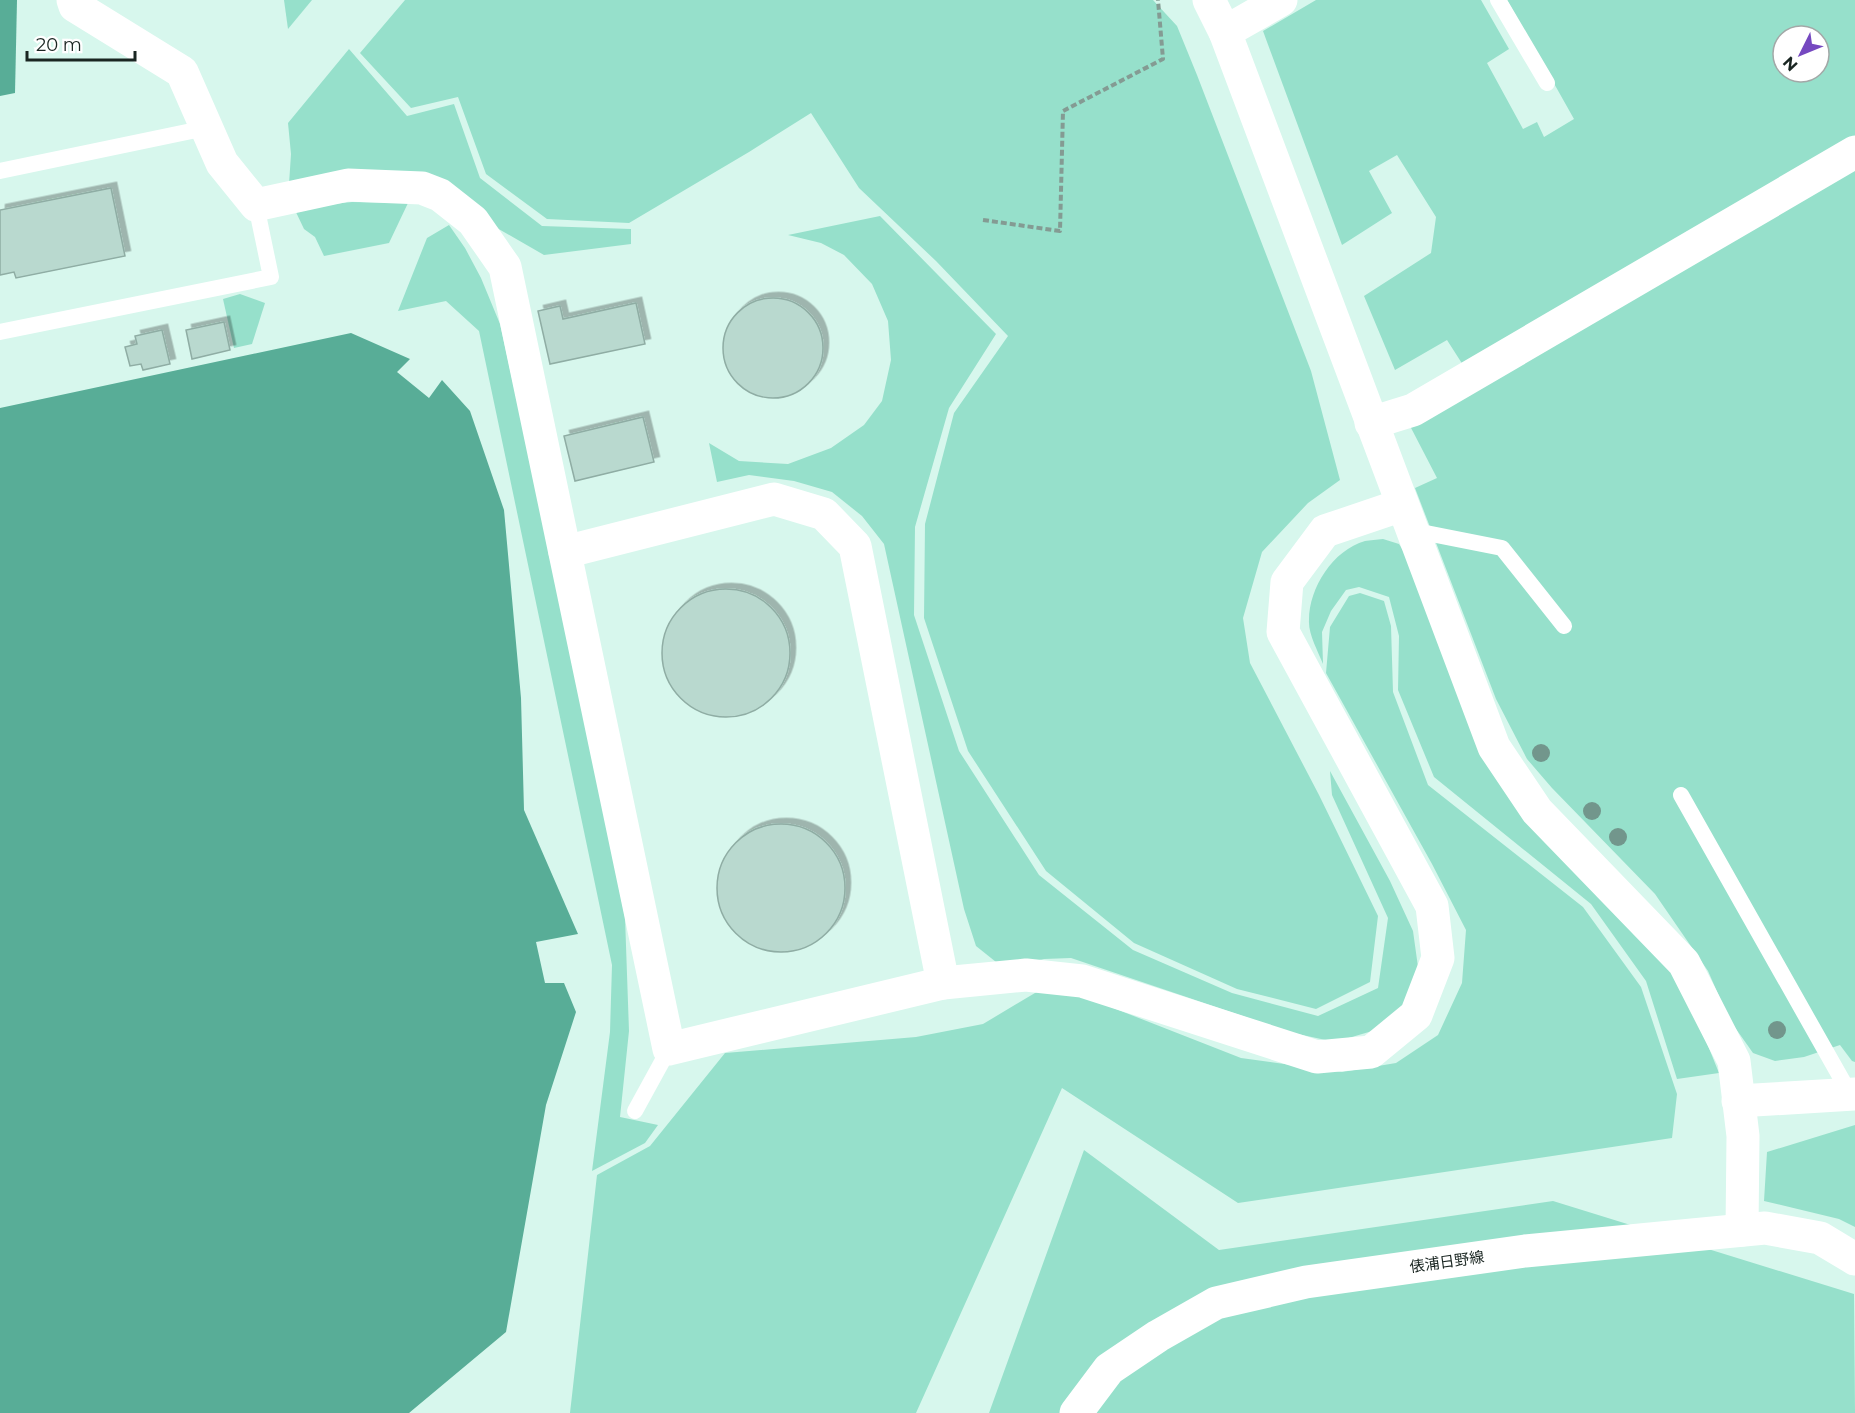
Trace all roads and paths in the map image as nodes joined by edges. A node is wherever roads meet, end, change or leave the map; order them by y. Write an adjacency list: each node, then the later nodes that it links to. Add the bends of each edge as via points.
1 (73, 0): 8 (street, via 75,6 182,72)
2 (1158, 0): 12 (path, via 1163,59 1063,111 1060,231)
3 (1209, 0): 6 (street)
4 (1281, 0): 6 (street)
5 (1498, 0): 7 (lane)
6 (1226, 32): 14 (street)
7 (1547, 83)
8 (206, 128): 10 (lane); 11 (street, via 222,163)
9 (1855, 152): 14 (street, via 1413,410)
10 (0, 171)
11 (256, 205): 13 (lane, via 271,277); 16 (street, via 348,185 422,188 440,195 473,221 505,267)
12 (983, 220)
13 (0, 332)
14 (1371, 423): 15 (street)
15 (1407, 517): 17 (lane, via 1502,548); 19 (street, via 1325,531 1287,582 1283,632 1432,906 1438,958 1416,1015 1371,1052 1317,1057 1082,981 1026,975); 22 (street, via 1494,747 1537,811 1684,963 1734,1061)
16 (565, 552): 19 (street, via 774,499 824,514 855,546); 20 (street)
17 (1564, 626)
18 (1681, 795): 21 (lane)
19 (944, 983): 20 (street)
20 (669, 1049): 23 (lane)
21 (1852, 1094): 22 (street)
22 (1738, 1101): 24 (street, via 1743,1136)
23 (635, 1111)
24 (1742, 1230): 25 (street, 俵浦日野線, via 1765,1228 1820,1238); 26 (street, 俵浦日野線, via 1479,1257 1306,1282 1216,1303 1109,1370)
25 (1855, 1259)
26 (1076, 1413)

